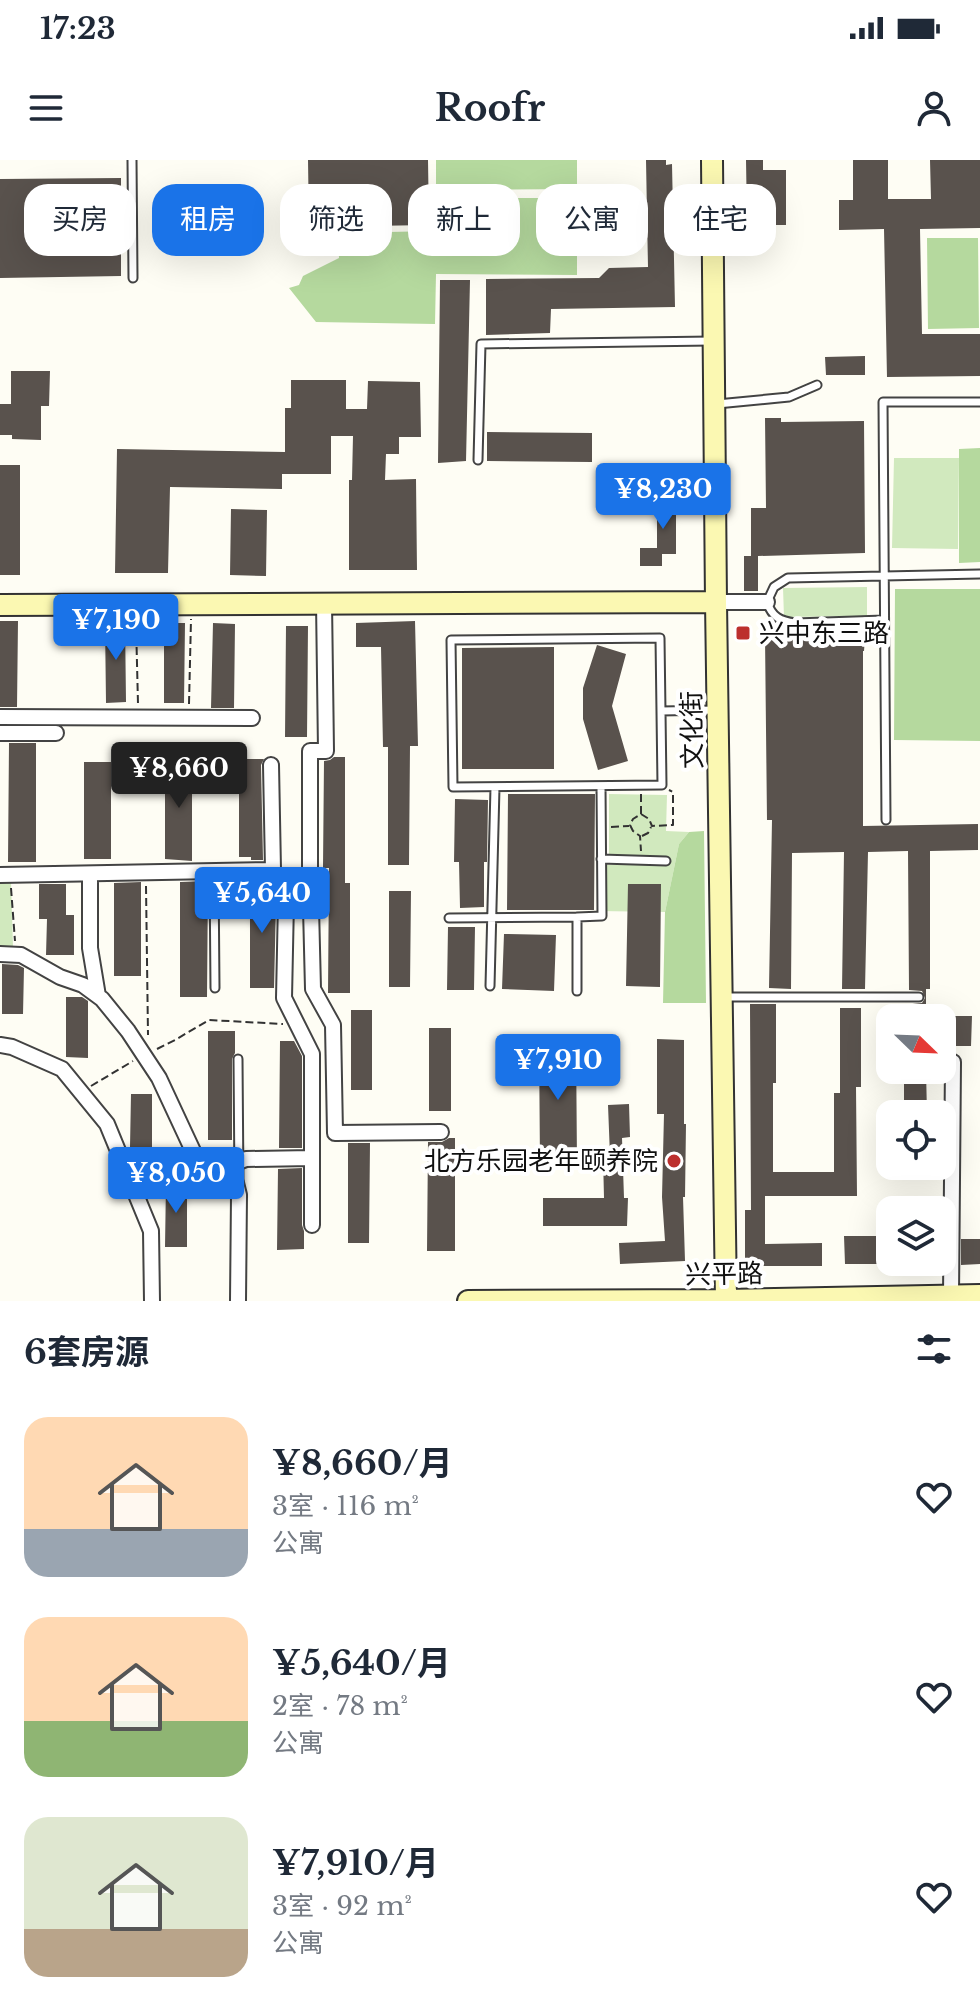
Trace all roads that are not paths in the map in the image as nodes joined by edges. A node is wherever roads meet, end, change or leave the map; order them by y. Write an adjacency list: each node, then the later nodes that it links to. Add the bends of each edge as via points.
1 (132, 160): 3 (lane)
2 (712, 160): 4 (street, 文化街)
3 (133, 278)
4 (714, 341): 7 (street, 文化街); 8 (lane, via 481,344)
5 (817, 385): 7 (lane, via 789,397)
6 (980, 402): 9 (lane, via 883,402)
7 (715, 404): 12 (street, 文化街)
8 (478, 460)
9 (884, 574): 10 (lane); 13 (lane, via 788,578 774,587); 15 (lane)
10 (980, 574)
11 (324, 602): 12 (street); 14 (street); 45 (street, via 326,751 310,751 310,867 313,989 333,1025 335,1133)
12 (716, 602): 13 (street); 16 (street, 文化街)
13 (767, 602): 15 (lane, via 782,622)
14 (0, 605)
15 (884, 620): 25 (lane)
16 (718, 710): 17 (lane); 40 (street, 文化街)
17 (661, 711): 23 (lane, via 662,785); 24 (lane, via 660,638 451,640 453,787)
18 (0, 717): 19 (street)
19 (252, 718)
20 (0, 733): 21 (street)
21 (56, 733)
22 (271, 765): 28 (street)
23 (601, 786): 24 (lane); 26 (lane)
24 (495, 787): 32 (lane)
25 (886, 820)
26 (601, 859): 27 (lane); 33 (lane, via 602,916)
27 (666, 861)
28 (273, 870): 29 (street); 46 (street, via 286,901 284,998 312,1054)
29 (214, 871): 30 (street); 37 (lane)
30 (90, 874): 31 (street); 39 (street, via 90,948)
31 (5, 875)
32 (491, 917): 33 (lane); 34 (lane); 36 (lane)
33 (577, 917): 38 (lane)
34 (449, 918)
35 (8, 954): 39 (street, via 21,955)
36 (490, 986)
37 (215, 988)
38 (577, 991)
39 (98, 996): 48 (street, via 146,1054 193,1151)
40 (722, 997): 41 (lane); 53 (street, 文化街)
41 (919, 997)
42 (0, 1045): 54 (street, via 62,1069 107,1124 151,1231)
43 (238, 1059): 47 (lane)
44 (953, 1084): 52 (street)
45 (441, 1132)
46 (312, 1158): 47 (street); 50 (street)
47 (239, 1162): 48 (street); 49 (lane)
48 (217, 1170): 49 (street, via 230,1176)
49 (239, 1195): 55 (street)
50 (312, 1225)
51 (980, 1295): 52 (street, 兴平路)
52 (951, 1296): 53 (street, 兴平路)
53 (726, 1300): 56 (street, 兴平路)
54 (152, 1301)
55 (238, 1301)
56 (468, 1301)

